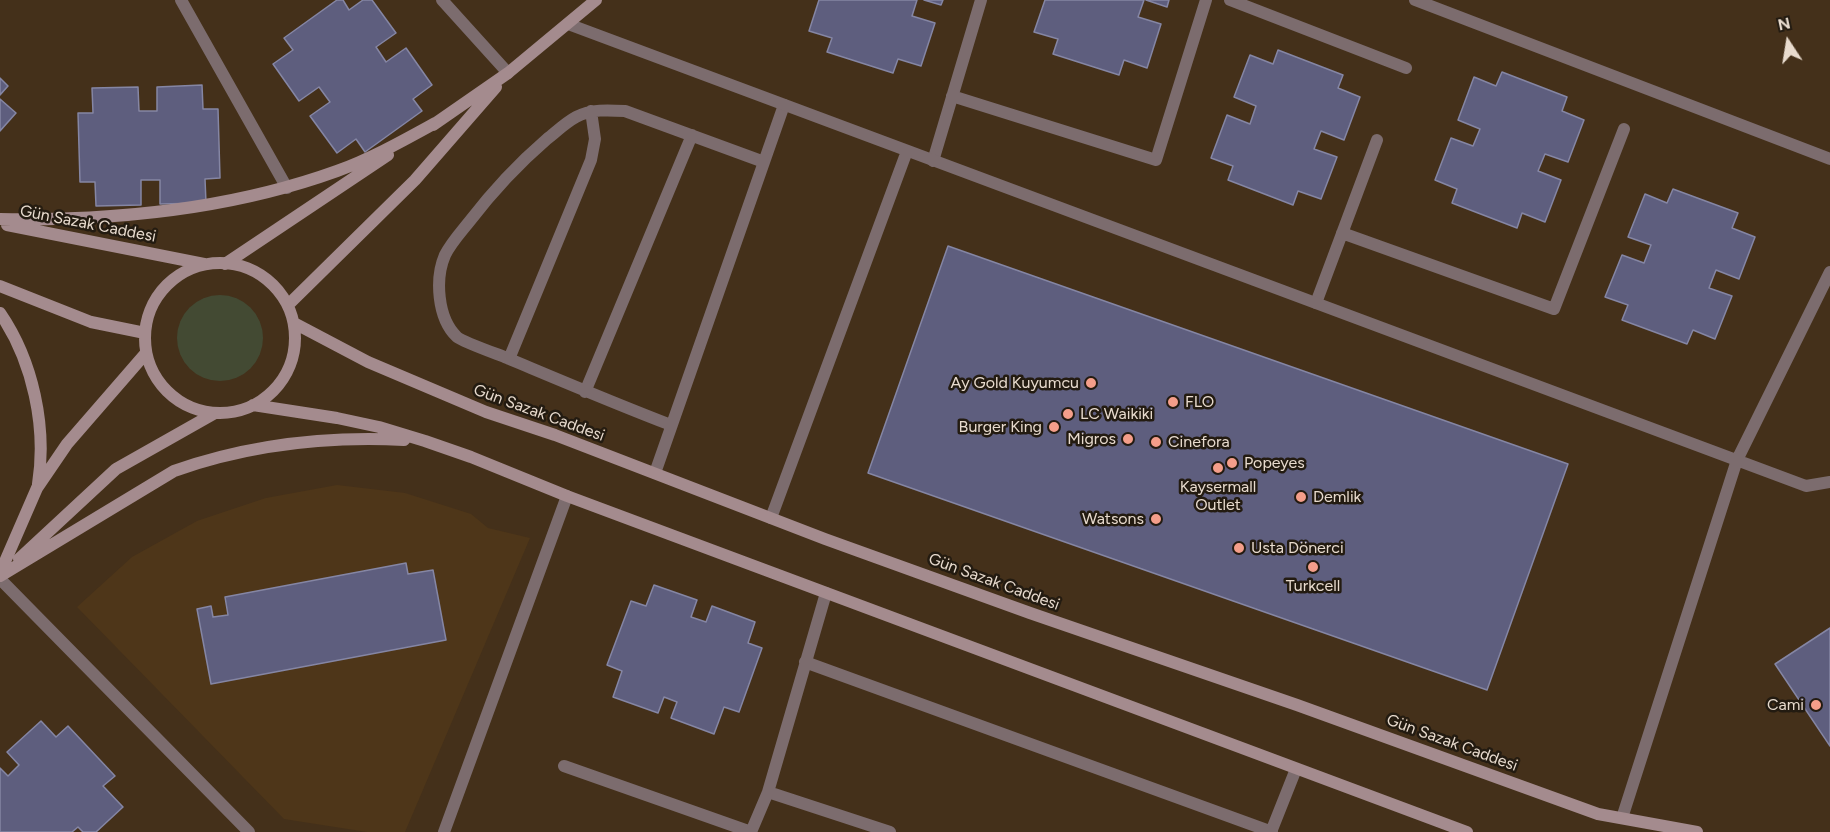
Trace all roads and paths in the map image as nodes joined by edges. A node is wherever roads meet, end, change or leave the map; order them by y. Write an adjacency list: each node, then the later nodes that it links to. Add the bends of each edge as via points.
1 (181, 0): 22 (street)
2 (442, 0): 10 (street)
3 (596, 0): 8 (street)
4 (981, 0): 11 (street)
5 (1206, 0): 11 (street, via 1156,160)
6 (1230, 0): 9 (street)
7 (1415, 0): 19 (street)
8 (568, 24): 10 (street); 12 (street)
9 (1406, 68)
10 (508, 73): 14 (street); 31 (street, via 415,180)
11 (952, 96): 20 (street)
12 (784, 105): 18 (street); 21 (street)
13 (591, 111): 16 (street, via 625,111); 36 (street, via 595,139 591,160); 36 (street, via 564,125 507,177 463,230 440,269 443,314 457,337)
14 (439, 121): 22 (street, via 390,148); 27 (street)
15 (1624, 129): 25 (street, via 1554,309)
16 (692, 135): 21 (street); 37 (street)
17 (1377, 140): 25 (street)
18 (907, 151): 20 (street); 47 (street)
19 (1830, 159)
20 (933, 161): 30 (street)
21 (764, 162): 40 (street)
22 (286, 188): 23 (street, via 232,201 152,212)
23 (0, 219)
24 (0, 224): 26 (street, Gün Sazak Caddesi)
25 (1342, 232): 30 (street)
26 (206, 264): 27 (street); 34 (street, via 171,282 149,314)
27 (225, 264): 31 (street, via 244,267 262,276)
28 (1830, 272): 42 (street)
29 (0, 286): 34 (street, via 91,322)
30 (1316, 303): 42 (street)
31 (288, 305): 33 (street)
32 (0, 313): 45 (street, via 24,363 38,414 42,440)
33 (294, 323): 38 (street, via 295,343 283,380); 43 (street, Gün Sazak Caddesi, via 418,384)
34 (145, 333): 35 (street)
35 (146, 352): 39 (street, via 164,388 196,409); 45 (street, via 67,444)
36 (509, 359): 37 (street)
37 (585, 392): 40 (street)
38 (254, 405): 39 (street, via 235,412); 41 (street, via 338,417)
39 (215, 413): 48 (street, via 116,469)
40 (671, 425): 43 (street)
41 (426, 441): 46 (street); 48 (street, via 307,442 203,461 174,471)
42 (1737, 460): 44 (street, via 1806,486); 54 (street)
43 (655, 473): 47 (street, Gün Sazak Caddesi)
44 (1830, 482)
45 (37, 488): 48 (street)
46 (567, 496): 49 (street); 56 (street)
47 (771, 518): 54 (street, Gün Sazak Caddesi, via 1598,814)
48 (0, 576): 55 (street)
49 (826, 593): 50 (street); 52 (street)
50 (805, 662): 53 (street); 59 (street)
51 (564, 766): 57 (street)
52 (1296, 769): 59 (street); 60 (street)
53 (768, 792): 57 (street); 58 (street)
54 (1622, 818): 61 (street, Gün Sazak Caddesi)
55 (249, 832)
56 (444, 832)
57 (751, 832)
58 (890, 832)
59 (1272, 832)
60 (1467, 832)
61 (1697, 832)

